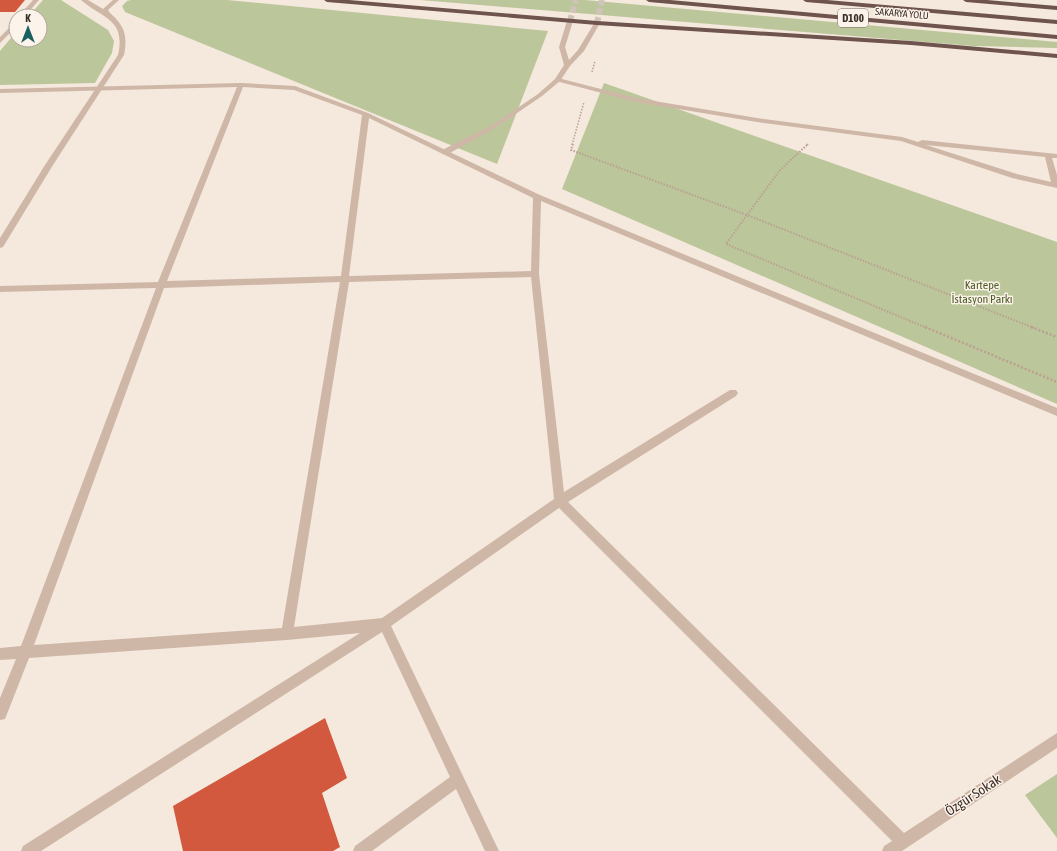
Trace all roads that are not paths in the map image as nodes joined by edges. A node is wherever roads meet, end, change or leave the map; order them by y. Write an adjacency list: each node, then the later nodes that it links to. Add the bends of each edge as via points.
1 (36, 0): 8 (street)
2 (84, 0): 10 (street)
3 (116, 0): 10 (street, via 105,10)
4 (327, 0): 11 (highway)
5 (649, 0): 15 (highway, SAKARYA YOLU / D100)
6 (806, 0): 12 (highway, D100)
7 (966, 0): 9 (highway)
8 (29, 8)
9 (1057, 8)
10 (107, 14): 21 (street, via 125,38 116,66)
11 (570, 21): 13 (highway); 18 (street, via 562,47)
12 (1057, 22)
13 (597, 23): 17 (highway); 18 (street, via 582,51)
14 (8, 31): 16 (street)
15 (1057, 37)
16 (0, 40)
17 (1057, 55)
18 (567, 65): 19 (street)
19 (558, 80): 24 (street, via 636,100); 25 (street, via 493,127)
20 (241, 85): 21 (street); 23 (street, via 295,88); 33 (street)
21 (101, 88): 22 (street); 30 (street, via 49,165)
22 (0, 91)
23 (366, 114): 25 (street); 32 (street)
24 (902, 139): 26 (street); 28 (street, via 1016,176)
25 (444, 152): 29 (street)
26 (1048, 155): 27 (street); 28 (street)
27 (1057, 156)
28 (1056, 186)
29 (537, 197): 31 (street); 36 (street)
30 (0, 245)
31 (535, 274): 32 (street); 37 (street)
32 (345, 278): 33 (street); 39 (street)
33 (161, 285): 34 (street); 40 (street)
34 (0, 288)
35 (732, 393): 37 (street)
36 (1057, 412)
37 (560, 501): 38 (street); 45 (street)
38 (384, 624): 39 (street); 44 (street); 46 (street)
39 (286, 634): 40 (street)
40 (25, 653): 41 (street); 42 (street)
41 (0, 654)
42 (0, 714)
43 (1057, 740): 45 (street, Özgür Sokak)
44 (457, 780): 47 (street); 48 (street)
45 (902, 841): 49 (street, Özgür Sokak)
46 (28, 851)
47 (360, 851)
48 (492, 851)
49 (889, 851)

